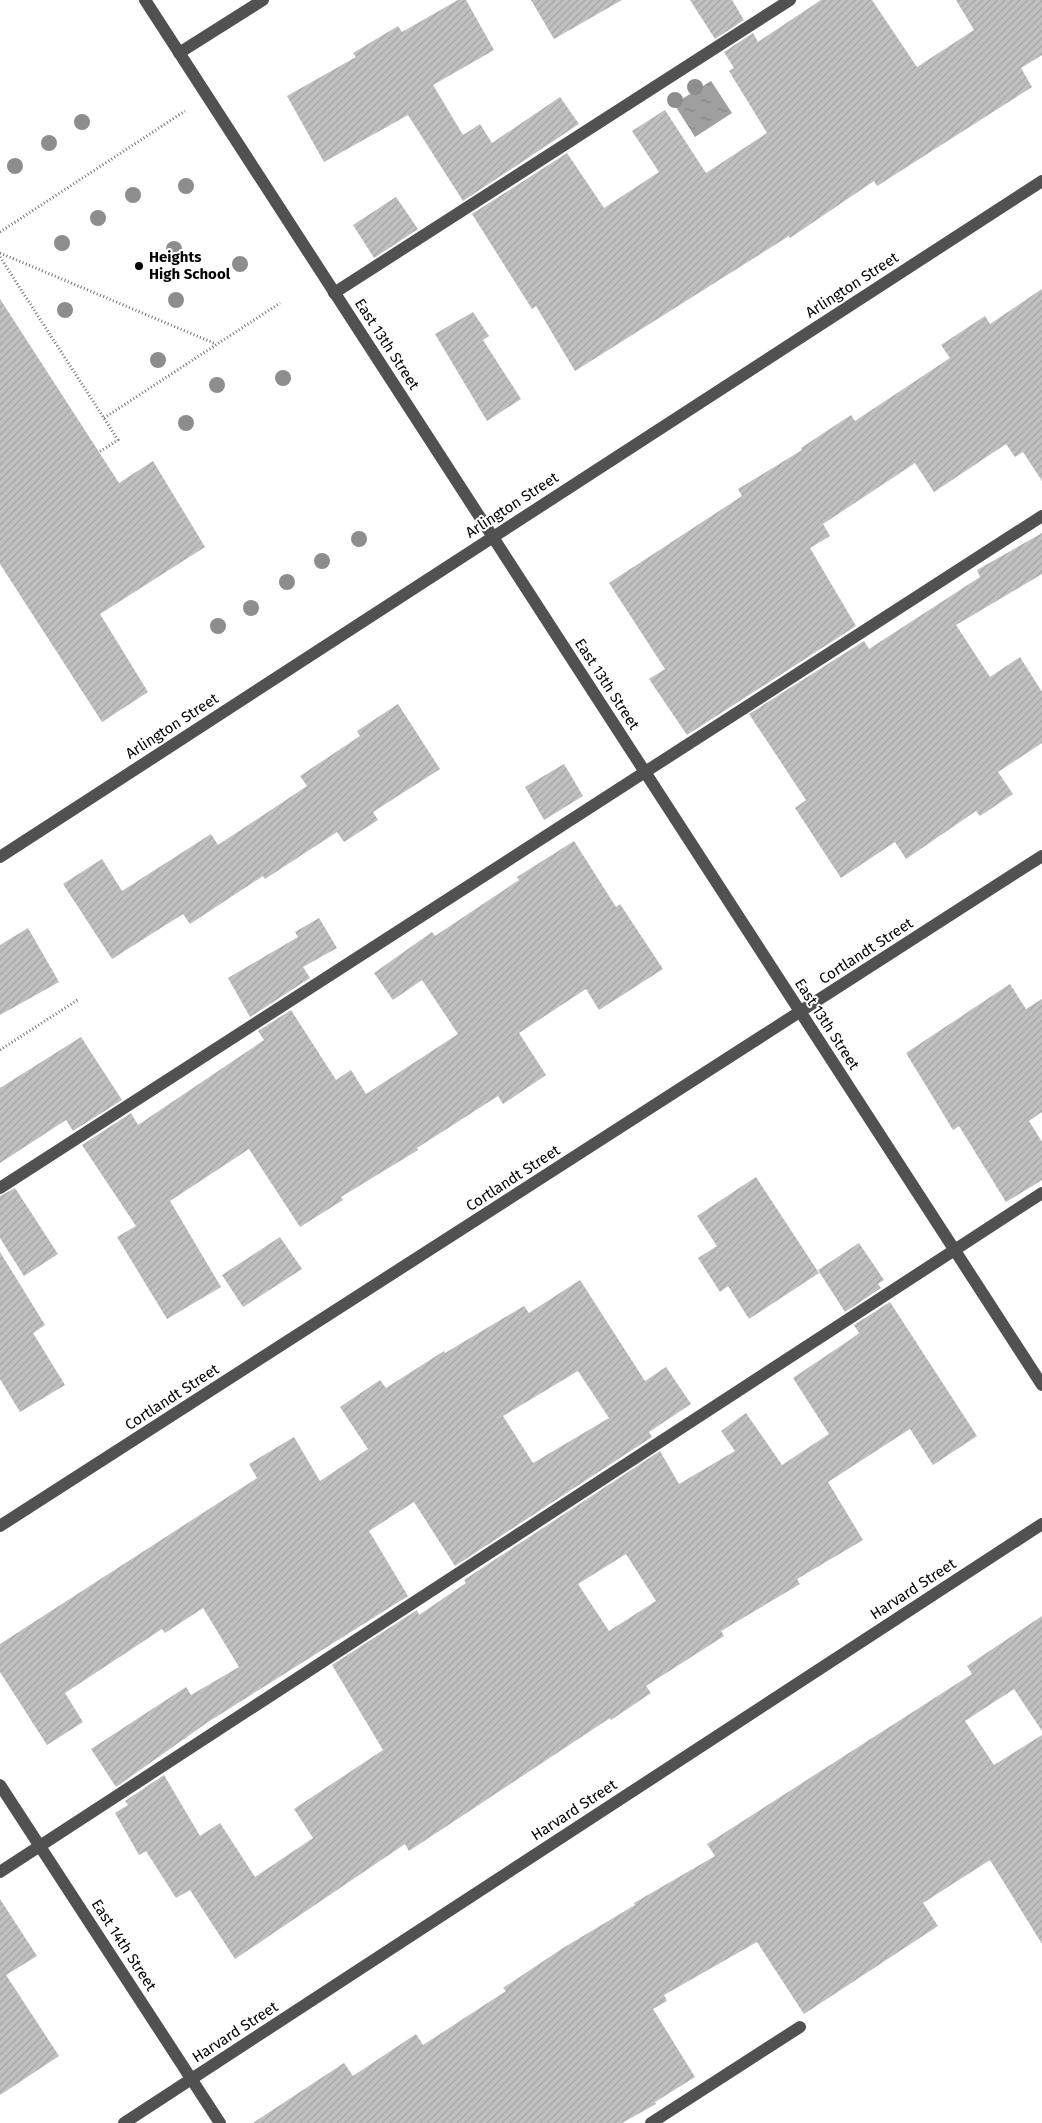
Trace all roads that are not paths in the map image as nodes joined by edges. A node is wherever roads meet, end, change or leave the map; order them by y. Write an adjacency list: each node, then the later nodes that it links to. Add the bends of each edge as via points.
1 (145, 0): 4 (street, East 13th Street)
2 (263, 0): 4 (street)
3 (790, 0): 6 (street)
4 (179, 53): 6 (street, East 13th Street)
5 (1042, 181): 8 (street, Arlington Street)
6 (334, 293): 8 (street, East 13th Street)
7 (1042, 516): 9 (street)
8 (492, 537): 9 (street, East 13th Street); 11 (street, Arlington Street)
9 (645, 772): 12 (street, East 13th Street); 13 (street)
10 (1042, 856): 12 (street, Cortlandt Street)
11 (0, 858)
12 (801, 1013): 15 (street, East 13th Street); 18 (street, Cortlandt Street)
13 (0, 1188)
14 (1042, 1193): 15 (street)
15 (954, 1250): 16 (street, East 13th Street); 20 (street)
16 (1042, 1385)
17 (1042, 1524): 23 (street, Harvard Street)
18 (0, 1526)
19 (0, 1785): 20 (street, East 14th Street)
20 (40, 1846): 21 (street); 23 (street, East 14th Street)
21 (0, 1872)
22 (800, 2026): 26 (street)
23 (192, 2079): 24 (street, Harvard Street); 25 (street, East 14th Street)
24 (124, 2123)
25 (220, 2123)
26 (651, 2123)

